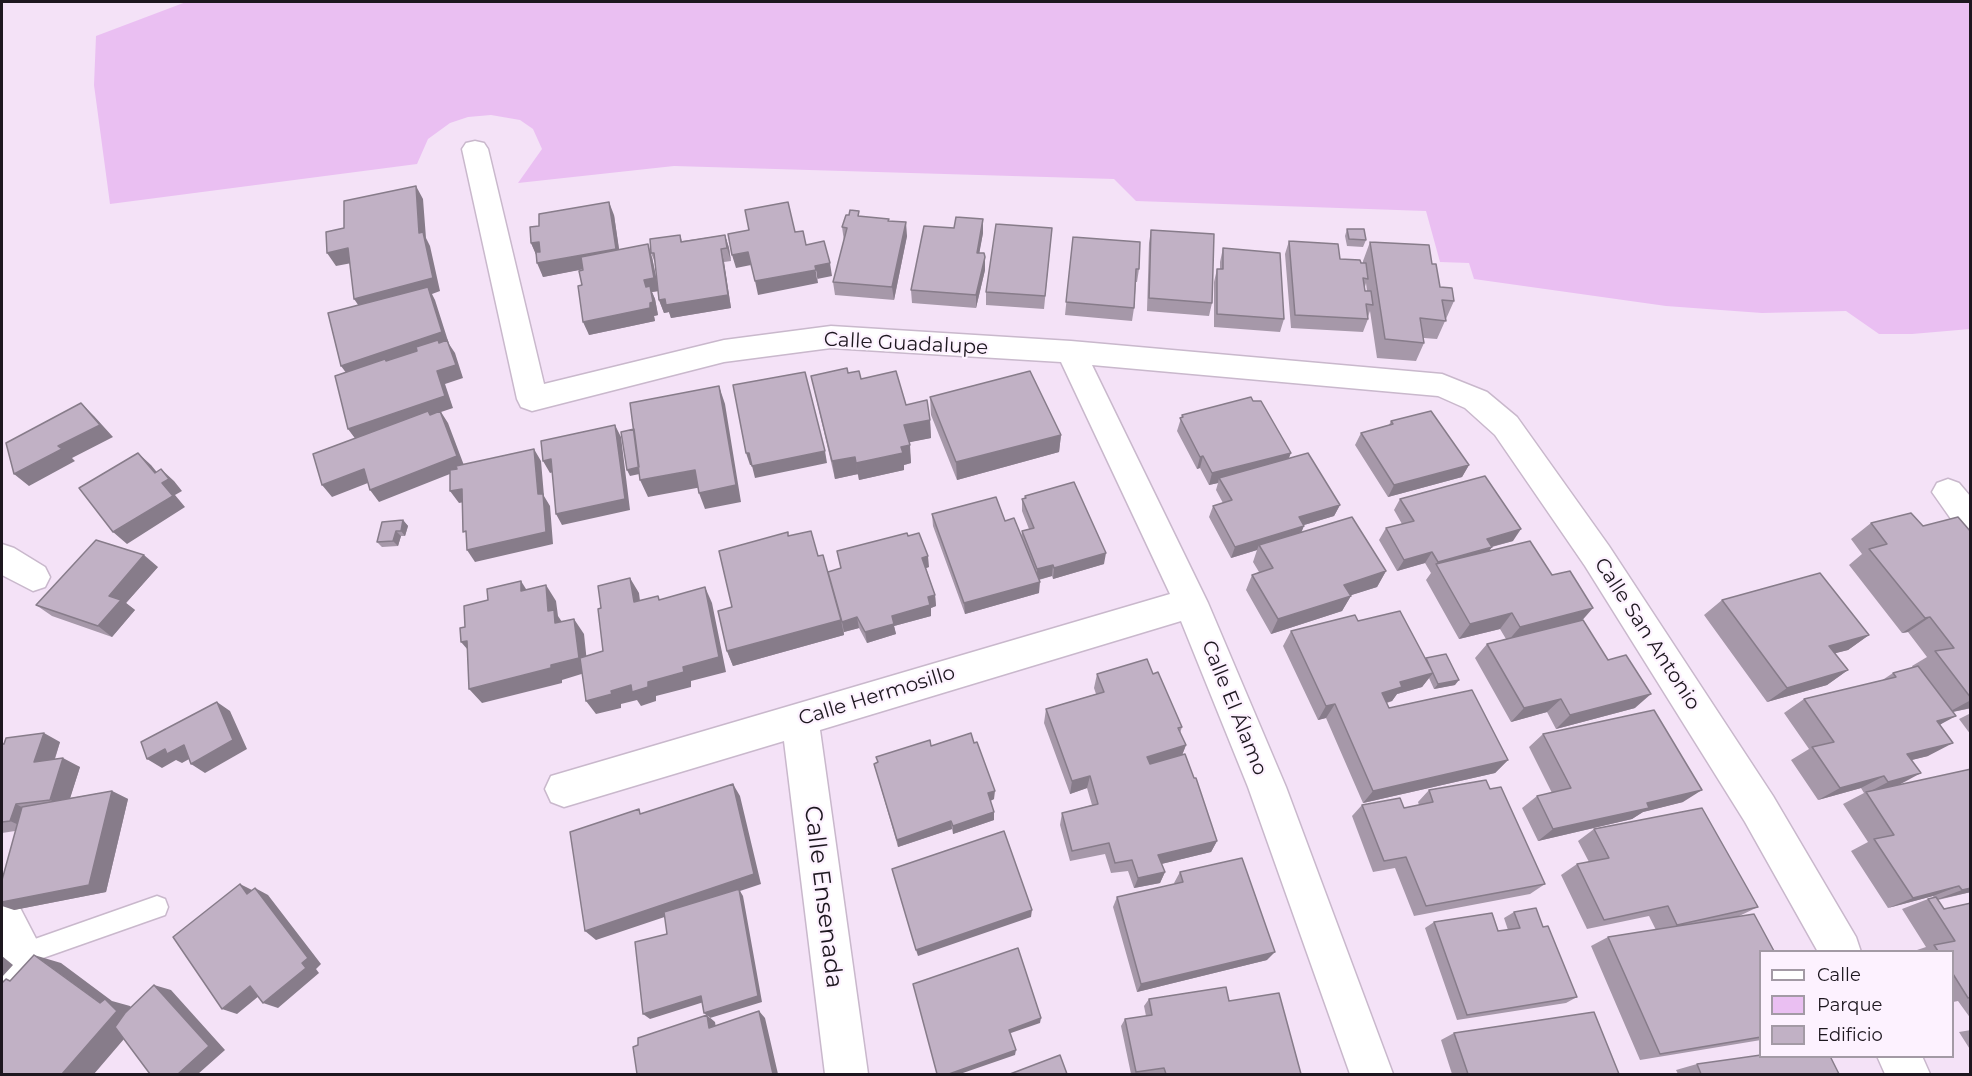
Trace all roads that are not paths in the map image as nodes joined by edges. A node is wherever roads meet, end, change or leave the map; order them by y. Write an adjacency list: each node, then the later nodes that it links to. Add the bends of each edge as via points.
1 (475, 149): 2 (street, Calle Guadalupe, via 532,399 724,351 831,337)
2 (1071, 352): 3 (street, Calle Guadalupe); 8 (street, Calle El Álamo)
3 (1398, 381): 13 (street, Calle San Antonio, via 1442,385 1476,400 1506,426 1597,556 1760,809)
4 (1948, 492): 5 (street)
5 (1971, 519)
6 (2, 558): 7 (street)
7 (33, 577)
8 (1191, 603): 9 (street, Calle Hermosillo); 18 (street, Calle El Álamo, via 1267,787)
9 (800, 719): 10 (street, Calle Hermosillo); 17 (street, Calle Ensenada)
10 (564, 789)
11 (157, 907): 14 (lane)
12 (2, 914): 14 (street)
13 (1840, 950)
14 (23, 954): 15 (street, via 14,987)
15 (2, 1000)
16 (1899, 1058): 19 (street)
17 (846, 1074)
18 (1371, 1074)
19 (1908, 1074)

